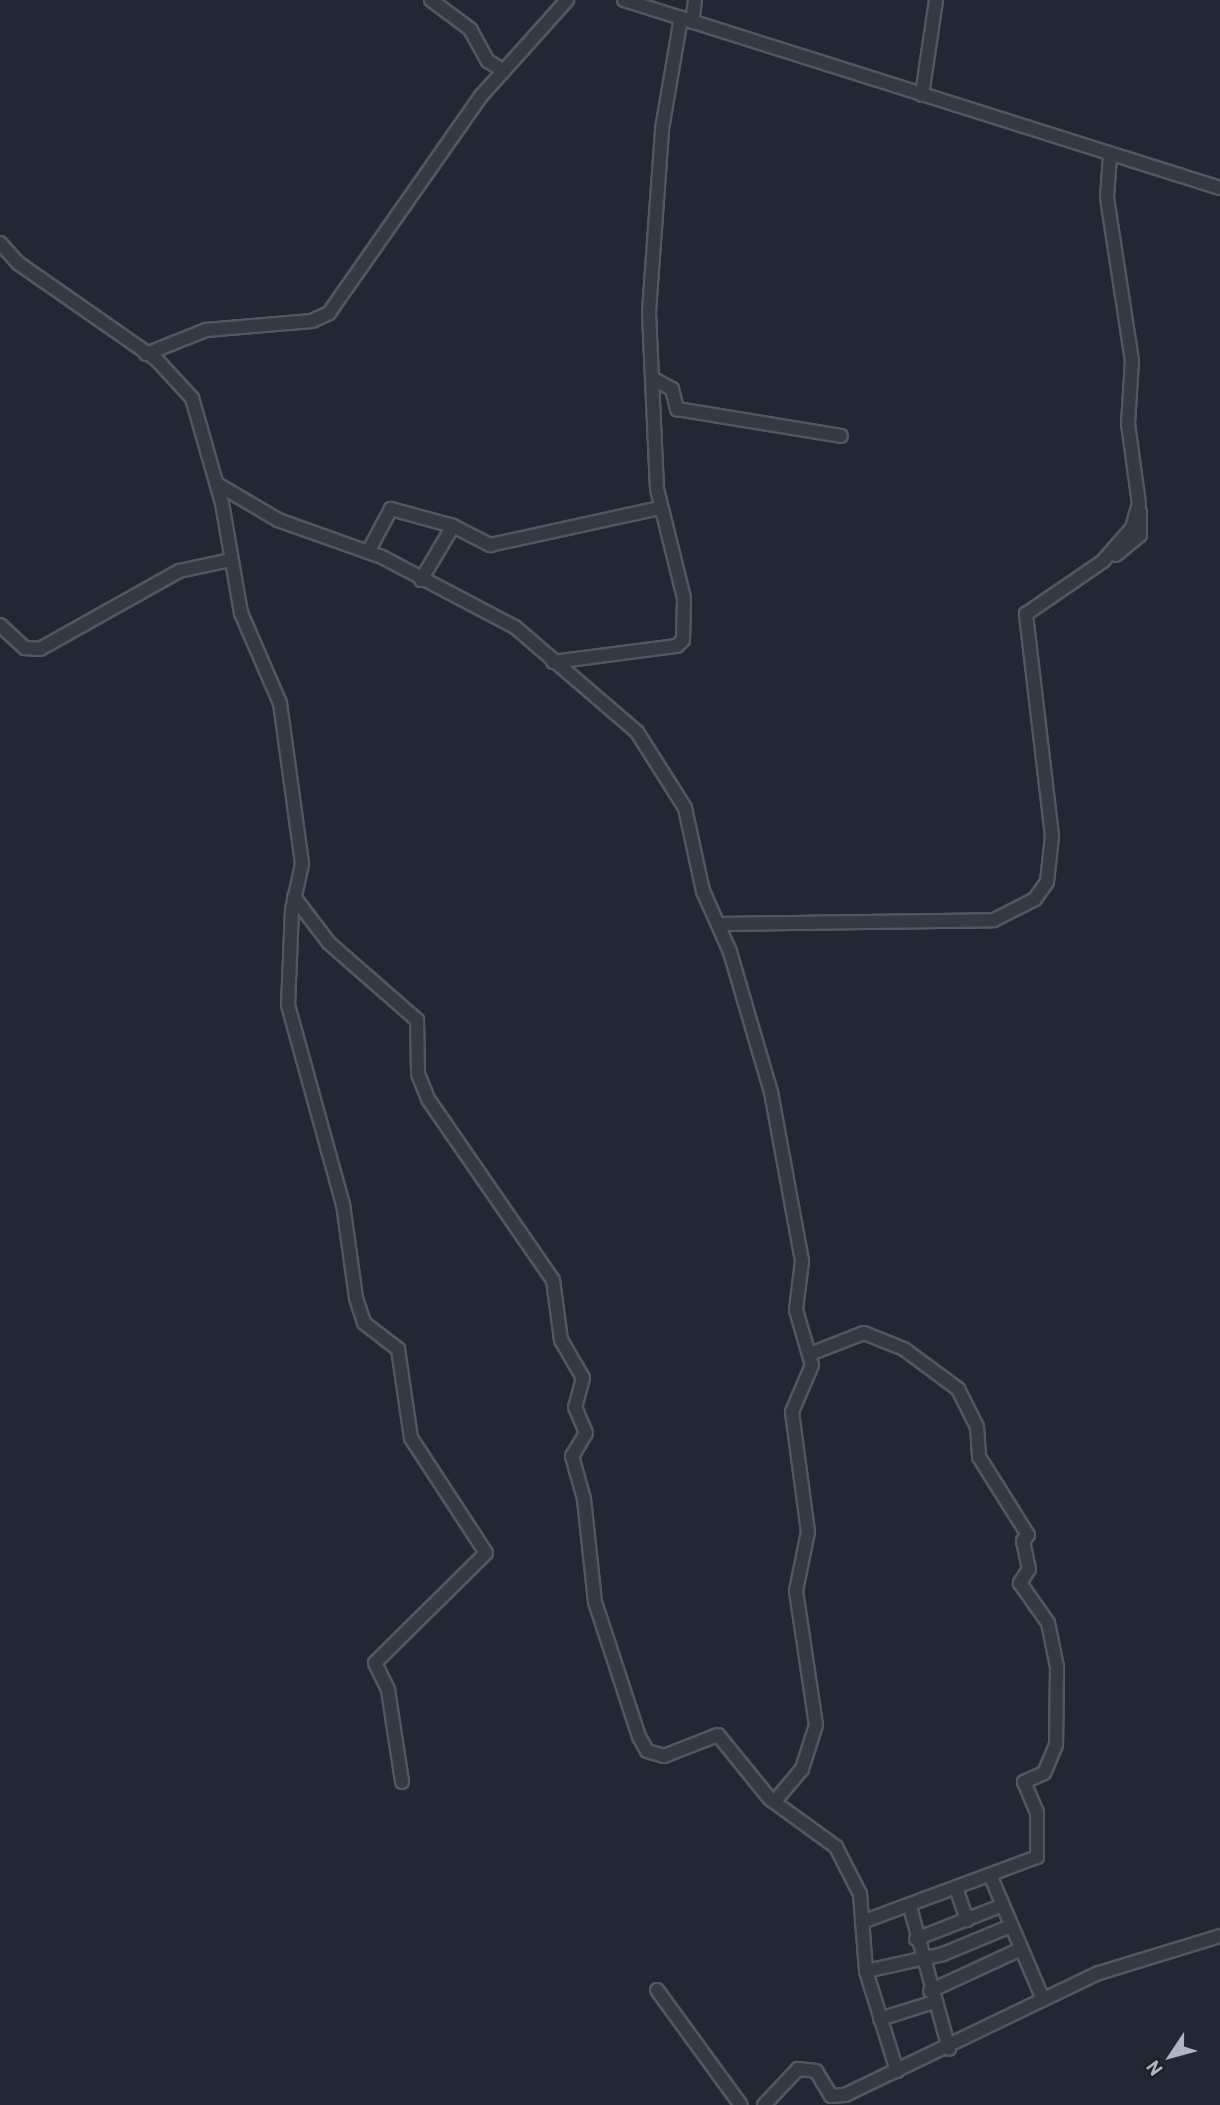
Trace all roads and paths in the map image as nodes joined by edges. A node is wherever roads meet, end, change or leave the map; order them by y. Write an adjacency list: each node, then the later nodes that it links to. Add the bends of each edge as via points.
1 (431, 0): 7 (street, via 470,29 488,61)
2 (567, 0): 7 (street)
3 (624, 0): 6 (street)
4 (695, 0): 6 (street)
5 (936, 0): 8 (street)
6 (687, 20): 8 (street); 13 (street, via 662,129 649,285)
7 (502, 70): 12 (street, via 329,313 312,321 206,331)
8 (922, 95): 9 (street)
9 (1110, 156): 10 (street); 24 (street, via 1107,197 1132,361 1128,424 1140,535 1026,614 1052,852 1035,899 994,920)
10 (1220, 188)
11 (0, 243): 12 (street, via 18,263)
12 (146, 354): 15 (street, via 192,398)
13 (652, 378): 14 (street, via 672,389 677,409); 16 (street)
14 (841, 436)
15 (217, 484): 18 (street, via 278,520); 19 (street)
16 (659, 508): 17 (street, via 490,545); 22 (street, via 684,598 680,645)
17 (453, 526): 18 (street, via 391,509); 20 (street)
18 (368, 552): 20 (street)
19 (230, 560): 21 (street, via 179,571 40,649 25,648); 23 (street, via 240,613 285,723 302,842)
20 (421, 580): 22 (street, via 503,619)
21 (0, 625)
22 (553, 662): 24 (street, via 638,732 668,774 691,825 703,891)
23 (294, 897): 26 (street, via 288,1005 340,1191 356,1298 364,1322 398,1349 411,1438 486,1553 375,1663 388,1690); 27 (street, via 329,943 417,1020 418,1074 428,1099 552,1280 561,1340 583,1378 575,1407 586,1433 572,1456 584,1499 594,1602 639,1737 647,1751 664,1756 718,1735)
24 (719, 924): 25 (street, via 771,1091 802,1261 796,1310)
25 (810, 1354): 27 (street, via 813,1364 792,1412 808,1532 796,1591 816,1725 802,1769); 28 (street, via 864,1333 936,1368 962,1393 982,1444 979,1457 1028,1535 1023,1541 1029,1569 1020,1583 1048,1623 1055,1646 1056,1745 1031,1797 1040,1854)
26 (402, 1782)
27 (774, 1802): 33 (street, via 836,1847 860,1894)
28 (990, 1875): 29 (street); 30 (street)
29 (956, 1888): 31 (street); 32 (street)
30 (1003, 1905): 32 (street); 34 (street)
31 (910, 1908): 33 (street); 36 (street)
32 (967, 1920): 36 (street)
33 (862, 1922): 39 (street)
34 (1012, 1926): 37 (street); 38 (street)
35 (1220, 1936): 42 (street, via 1099,1973)
36 (916, 1939): 38 (street)
37 (1021, 1949): 41 (street); 42 (street)
38 (921, 1961): 39 (street); 41 (street)
39 (866, 1971): 43 (street)
40 (657, 1990): 47 (street)
41 (932, 1996): 43 (street); 44 (street)
42 (1043, 1999): 44 (street)
43 (880, 2018): 45 (street)
44 (949, 2049): 45 (street)
45 (897, 2071): 46 (street)
46 (840, 2100): 48 (street, via 806,2067 789,2074)
47 (741, 2105)
48 (764, 2105)

